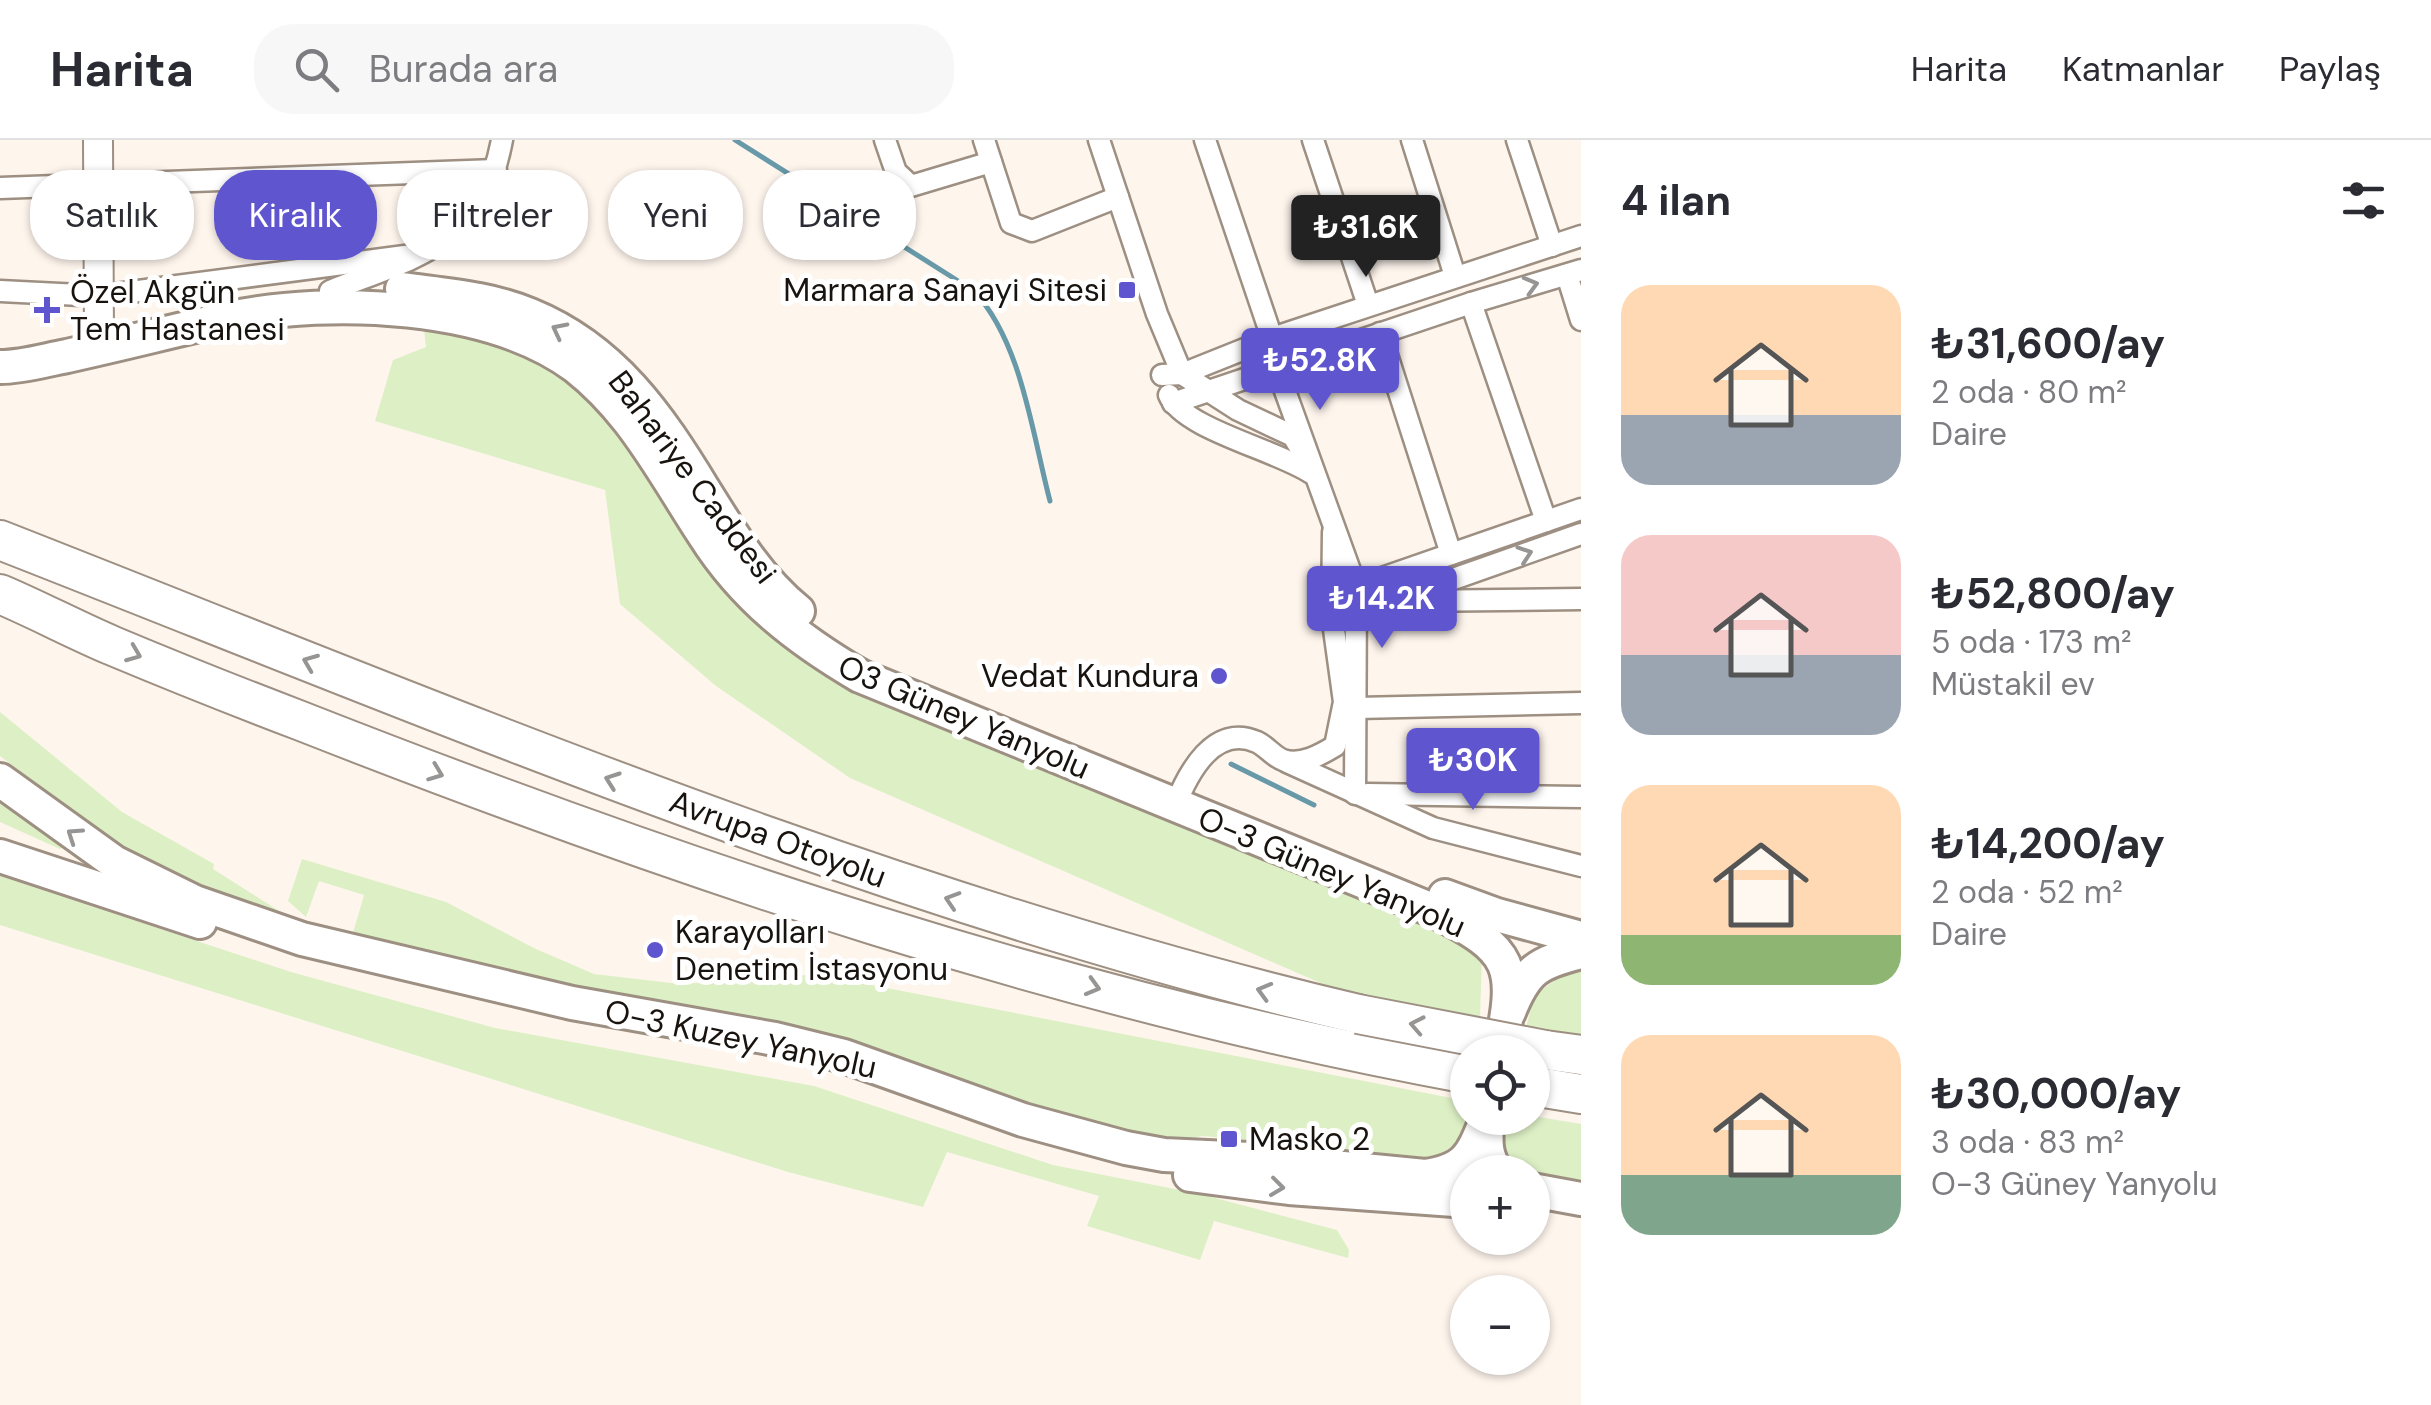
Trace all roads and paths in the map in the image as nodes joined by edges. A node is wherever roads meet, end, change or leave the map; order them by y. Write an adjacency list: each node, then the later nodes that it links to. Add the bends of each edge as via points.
1 (98, 140): 11 (main road)
2 (502, 140): 12 (street)
3 (885, 140): 10 (street, via 896,172 911,186)
4 (984, 140): 10 (street)
5 (1099, 140): 17 (street)
6 (1206, 140): 33 (street)
7 (1314, 140): 29 (street)
8 (1412, 140): 24 (street)
9 (1518, 140): 19 (street)
10 (991, 162): 17 (street, via 1012,223 1032,231)
11 (98, 170)
12 (496, 170)
13 (397, 174): 14 (street)
14 (194, 183)
15 (0, 188): 16 (street)
16 (30, 188)
17 (1118, 197): 37 (street)
18 (1581, 236): 19 (street)
19 (1552, 246): 24 (street)
20 (397, 257): 27 (street)
21 (99, 260): 27 (main road)
22 (405, 260): 26 (street)
23 (1574, 272): 28 (street, one-way to 23); 30 (street)
24 (1455, 276): 29 (street)
25 (0, 291): 27 (street)
26 (330, 291): 32 (main road, Bahariye Caddesi, via 259,297); 61 (main road, Bahariye Caddesi, one-way to 26, via 848,650 790,605 614,367 575,338 528,314 470,298)
27 (100, 296): 32 (main road)
28 (1471, 302): 31 (street); 43 (street)
29 (1368, 305): 33 (street)
30 (1581, 320)
31 (1380, 333): 35 (street); 46 (street)
32 (98, 336): 34 (main road, Bahariye Caddesi)
33 (1272, 338): 37 (street)
34 (0, 356)
35 (1276, 366): 38 (street); 40 (street)
36 (0, 367): 61 (main road, O3 Güney Yanyolu, via 306,309 400,310 492,327 576,367 618,407 748,593 808,646 860,676)
37 (1172, 375): 38 (street); 39 (street)
38 (1207, 391): 39 (street); 40 (street, via 1293,436)
39 (1172, 403): 40 (street, via 1208,429 1290,459)
40 (1316, 476): 42 (street)
41 (1581, 509): 43 (street)
42 (1334, 520): 47 (street); 49 (street)
43 (1546, 521): 46 (street)
44 (1581, 534): 51 (street, one-way to 44)
45 (0, 540): 70 (highway, Avrupa Otoyolu, one-way to 45, bridge, via 1358,1014 970,906 551,757)
46 (1450, 554): 49 (street)
47 (1331, 584): 49 (street); 54 (street)
48 (0, 594): 53 (highway, Avrupa Otoyolu)
49 (1356, 597): 51 (street); 54 (street); 56 (street)
50 (1581, 599): 51 (street)
51 (1391, 601)
52 (0, 602): 53 (highway)
53 (45, 615): 71 (highway, Avrupa Otoyolu, one-way to 71, via 300,721 680,862 999,962)
54 (1332, 615): 56 (street)
55 (1581, 704): 56 (street)
56 (1350, 705): 57 (street, via 1335,746 1313,759); 59 (street)
57 (1284, 761): 59 (street); 61 (street, via 1256,741 1228,738 1210,746)
58 (0, 780): 74 (main road, O-3 Kuzey Yanyolu, one-way to 58, via 1467,1160 1425,1176 1164,1155 1090,1140 844,1056 572,1003 302,939 195,902 114,862)
59 (1355, 794): 60 (street); 64 (street, via 1433,828)
60 (1581, 796)
61 (1178, 797): 66 (main road, O-3 Güney Yanyolu, via 1497,915); 68 (main road, O-3 Güney Yanyolu, via 1481,934 1501,954)
62 (0, 834): 65 (main road)
63 (0, 856): 65 (main road, O-3 Kuzey Yanyolu)
64 (1581, 866)
65 (180, 916): 77 (main road, O-3 Kuzey Yanyolu, one-way to 77, via 404,980 842,1070 1087,1156 1289,1188)
66 (1581, 938)
67 (1581, 952): 68 (main road, via 1529,973)
68 (1508, 1016): 69 (main road, O-3 Güney Yanyolu)
69 (1504, 1035)
70 (1563, 1053)
71 (1450, 1070)
72 (1550, 1089): 73 (highway)
73 (1581, 1094)
74 (1479, 1135)
75 (1550, 1193): 76 (main road)
76 (1581, 1199)
77 (1450, 1200)
78 (1550, 1206): 79 (main road)
79 (1581, 1208)

